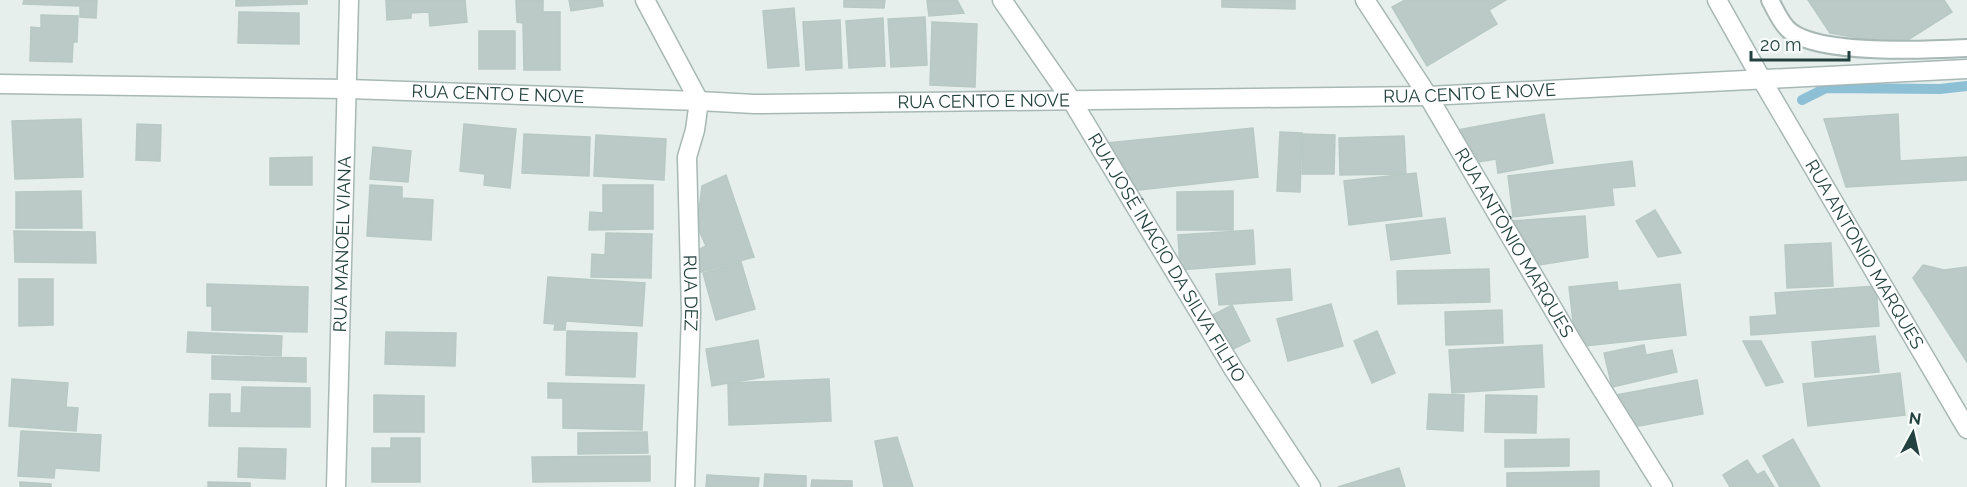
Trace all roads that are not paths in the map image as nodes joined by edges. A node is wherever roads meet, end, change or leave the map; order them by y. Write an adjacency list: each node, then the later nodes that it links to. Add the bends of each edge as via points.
1 (349, 0): 11 (street, RUA MANOEL VIANA)
2 (645, 0): 13 (street)
3 (1002, 0): 14 (street, RUA JOSÉ INACIO DA SILVA FILHO)
4 (1365, 0): 12 (street, RUA ANTÔNIO MARQUES)
5 (1717, 0): 9 (street, RUA ANTONIO MARQUES)
6 (1770, 0): 7 (lane, via 1788,30 1807,42 1882,49)
7 (1967, 48)
8 (1967, 69): 9 (street, RUA CENTO E NOVE)
9 (1762, 80): 12 (street, RUA CENTO E NOVE); 15 (street, RUA ANTONIO MARQUES)
10 (0, 84): 11 (street, RUA CENTO E NOVE)
11 (348, 89): 13 (street, RUA CENTO E NOVE); 16 (street, RUA MANOEL VIANA)
12 (1428, 96): 14 (street, RUA CENTO E NOVE); 19 (street, RUA ANTÔNIO MARQUES)
13 (699, 100): 14 (street, RUA CENTO E NOVE, via 754,104); 17 (street, RUA DEZ, via 687,157 691,314)
14 (1072, 102): 18 (street, RUA JOSÉ INACIO DA SILVA FILHO, via 1234,370)
15 (1967, 429)
16 (336, 487)
17 (686, 487)
18 (1311, 487)
19 (1663, 487)

